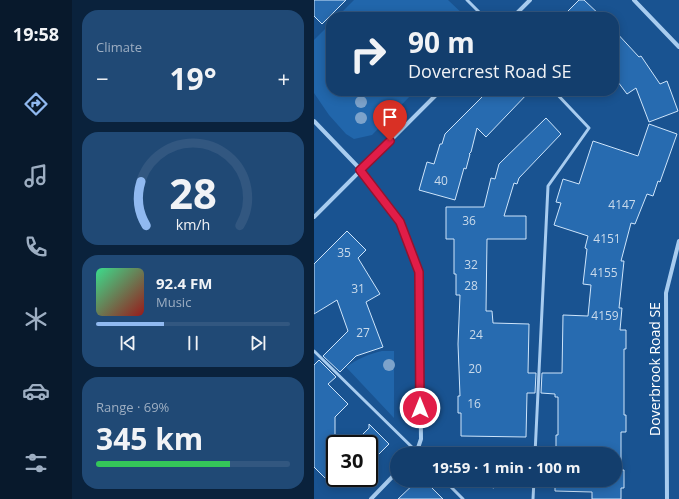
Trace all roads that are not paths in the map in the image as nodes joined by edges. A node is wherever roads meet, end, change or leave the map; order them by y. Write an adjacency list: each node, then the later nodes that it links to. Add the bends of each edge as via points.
1 (467, 0): 4 (lane)
2 (530, 0): 5 (street)
3 (634, 0): 6 (street)
4 (479, 12)
5 (518, 12)
6 (679, 47)
7 (435, 96): 10 (street)
8 (559, 96): 16 (lane, via 589,128 548,186)
9 (314, 121): 10 (street)
10 (360, 170): 11 (street); 15 (street, via 400,222 419,272 421,439)
11 (314, 217)
12 (679, 241): 23 (street, Doverbrook Road SE, via 666,292)
13 (314, 351): 14 (lane)
14 (411, 447)
15 (419, 447)
16 (535, 447)
17 (390, 479): 20 (street)
18 (451, 487): 21 (lane)
19 (534, 487): 22 (lane)
20 (371, 499)
21 (462, 499)
22 (533, 499)
23 (667, 499)

